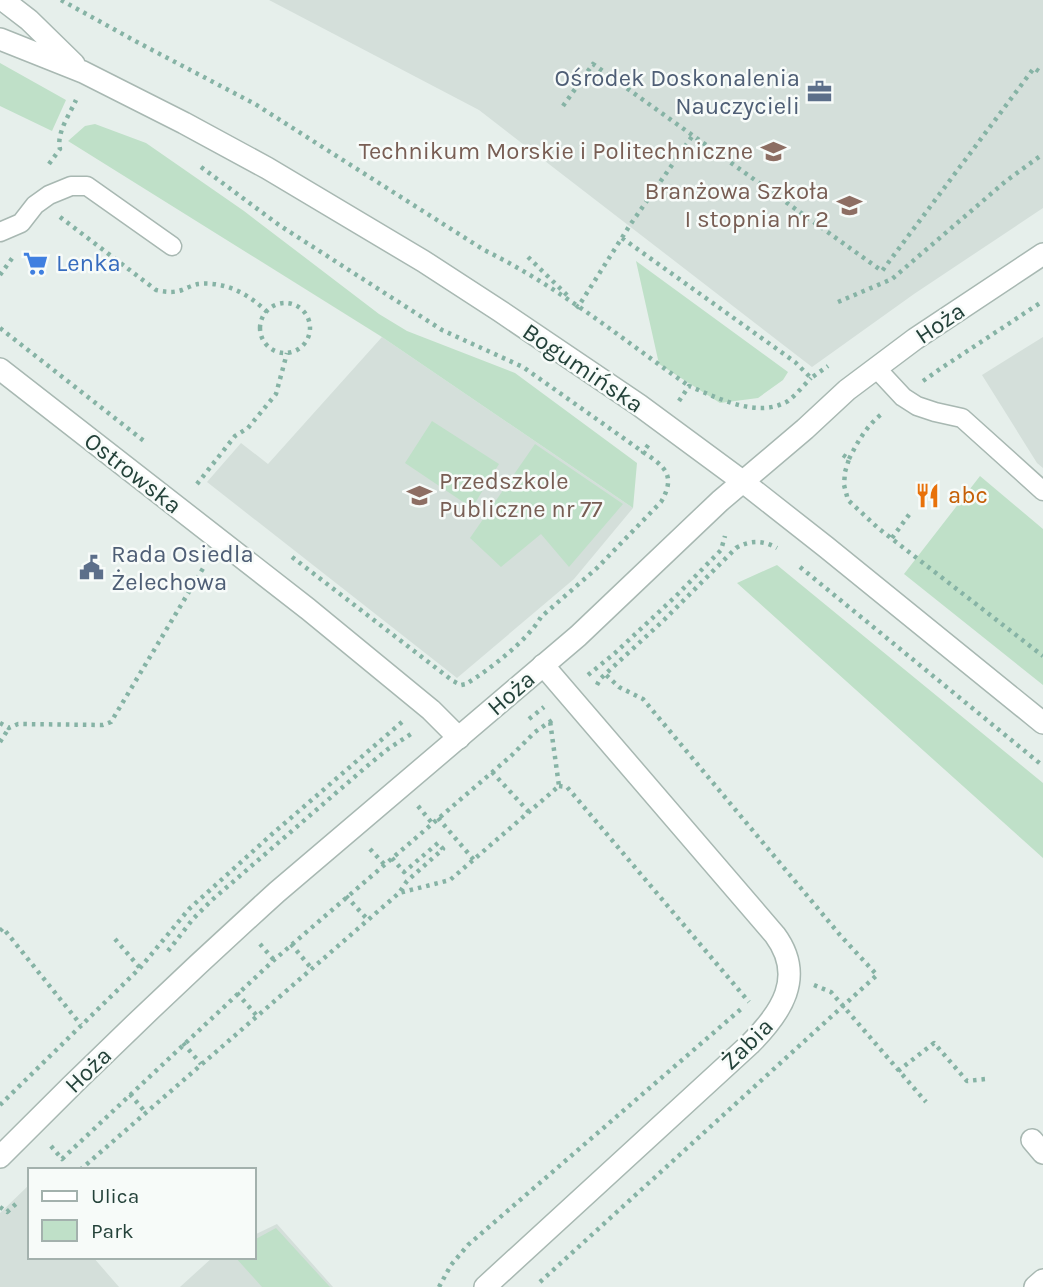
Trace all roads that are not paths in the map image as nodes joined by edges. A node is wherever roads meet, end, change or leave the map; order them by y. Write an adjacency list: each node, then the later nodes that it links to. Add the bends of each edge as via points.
1 (2, 0): 3 (street, Bogumińska)
2 (0, 38): 3 (street, Bogumińska)
3 (83, 72): 9 (street, Bogumińska, via 267,168 424,261 562,352)
4 (0, 232): 5 (lane, via 21,223 48,195 71,186 87,187)
5 (172, 246)
6 (1043, 254): 7 (street, Hoża)
7 (876, 368): 9 (street, Hoża); 10 (lane, via 917,406 962,418)
8 (0, 369): 13 (street, Ostrowska, via 308,610 431,709)
9 (742, 481): 11 (street, Hoża); 12 (street, Bogumińska)
10 (1043, 491)
11 (544, 665): 13 (street, Hoża); 16 (street, Żabia, via 780,942 789,976 776,1015 750,1044)
12 (1043, 723)
13 (459, 738): 14 (street, Hoża, via 277,892)
14 (0, 1157)
15 (1043, 1280): 17 (street)
16 (485, 1287)
17 (1035, 1287)

